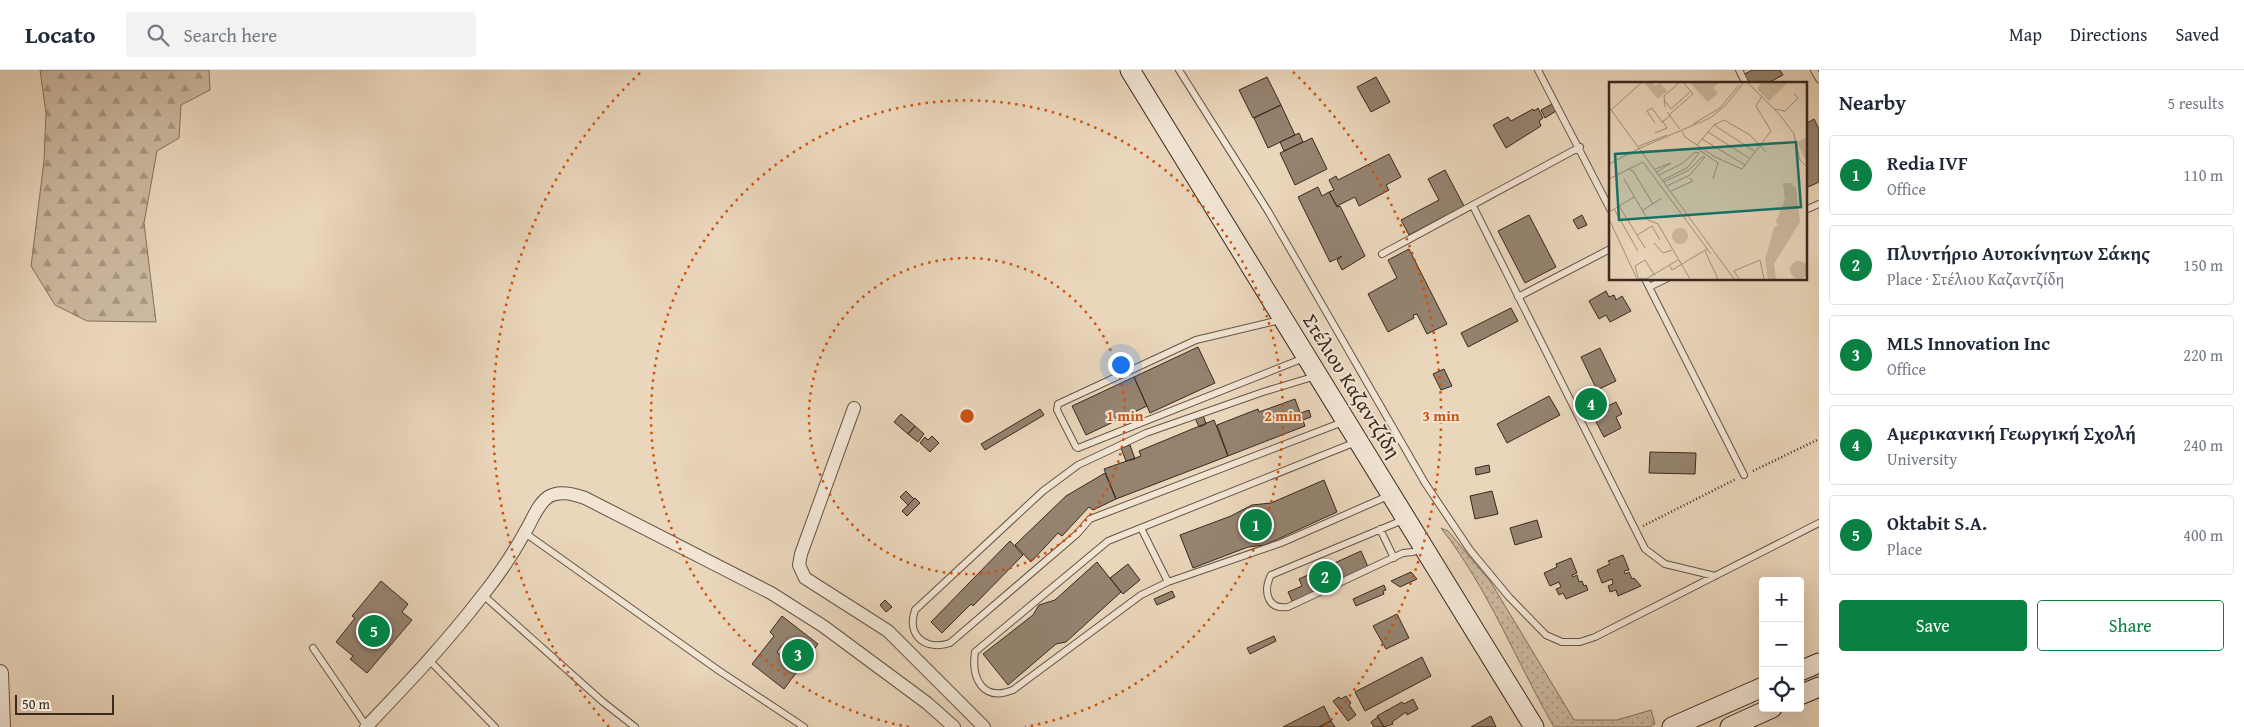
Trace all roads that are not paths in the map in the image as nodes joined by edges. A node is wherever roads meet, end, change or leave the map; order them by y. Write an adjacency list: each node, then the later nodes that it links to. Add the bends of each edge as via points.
1 (1130, 70): 19 (main road, Στέλιου Καζαντζίδη)
2 (1179, 70): 34 (lane, via 1273,220 1425,483 1470,550 1546,635 1562,642 1580,642)
3 (1538, 70): 8 (lane)
4 (1739, 70): 7 (lane)
5 (1814, 70): 6 (lane)
6 (1819, 79)
7 (1745, 82)
8 (1580, 148): 10 (lane); 11 (lane)
9 (1819, 204): 12 (lane)
10 (1473, 206): 14 (lane); 18 (lane)
11 (1609, 207)
12 (1807, 209)
13 (1609, 250): 18 (lane)
14 (1382, 254)
15 (1646, 280): 17 (lane)
16 (1664, 280): 17 (lane)
17 (1649, 287): 25 (lane)
18 (1518, 297): 34 (lane, via 1646,549 1665,564)
19 (1284, 319): 20 (main road, Στέλιου Καζαντζίδη); 20 (lane, via 1196,340 1058,404 1056,410 1078,448)
20 (1307, 357): 21 (main road, Στέλιου Καζαντζίδη)
21 (1319, 376): 23 (main road, Στέλιου Καζαντζίδη); 23 (lane, via 1146,433 1078,465 1031,501 915,610 912,623 917,635 932,646 950,643 1077,534 1090,519)
22 (854, 408): 52 (street, via 800,554 799,565 805,578 888,631)
23 (1346, 421): 24 (main road, Στέλιου Καζαντζίδη)
24 (1359, 440): 26 (main road, Στέλιου Καζαντζίδη); 29 (lane)
25 (1744, 476)
26 (1392, 494): 27 (main road, Στέλιου Καζαντζίδη); 35 (lane, via 1280,544)
27 (1407, 519): 30 (lane); 32 (main road, Στέλιου Καζαντζίδη)
28 (1819, 523): 34 (lane)
29 (1141, 528): 35 (lane); 35 (lane, via 1108,541 975,652 973,666 976,678 989,691 1001,694 1013,690 1141,595)
30 (1380, 529): 33 (lane); 33 (lane, via 1271,575 1266,587 1268,598 1274,605 1288,607)
31 (525, 534): 36 (street); 50 (lane); 51 (street, via 547,498 572,493 585,498 771,593 823,626 928,703)
32 (1424, 548): 33 (lane); 53 (main road, Στέλιου Καζαντζίδη)
33 (1394, 558)
34 (1715, 576)
35 (1168, 582)
36 (483, 595): 38 (street); 49 (lane)
37 (313, 648): 47 (lane)
38 (428, 659): 47 (street); 48 (lane)
39 (1819, 663): 40 (main road)
40 (1804, 669)
41 (0, 673): 46 (street)
42 (1819, 687): 44 (main road)
43 (1759, 689): 54 (main road)
44 (1804, 693)
45 (1763, 712): 55 (main road)
46 (2, 727)
47 (366, 727)
48 (495, 727)
49 (635, 727)
50 (804, 727)
51 (954, 727)
52 (984, 727)
53 (1534, 727)
54 (1672, 727)
55 (1730, 727)

